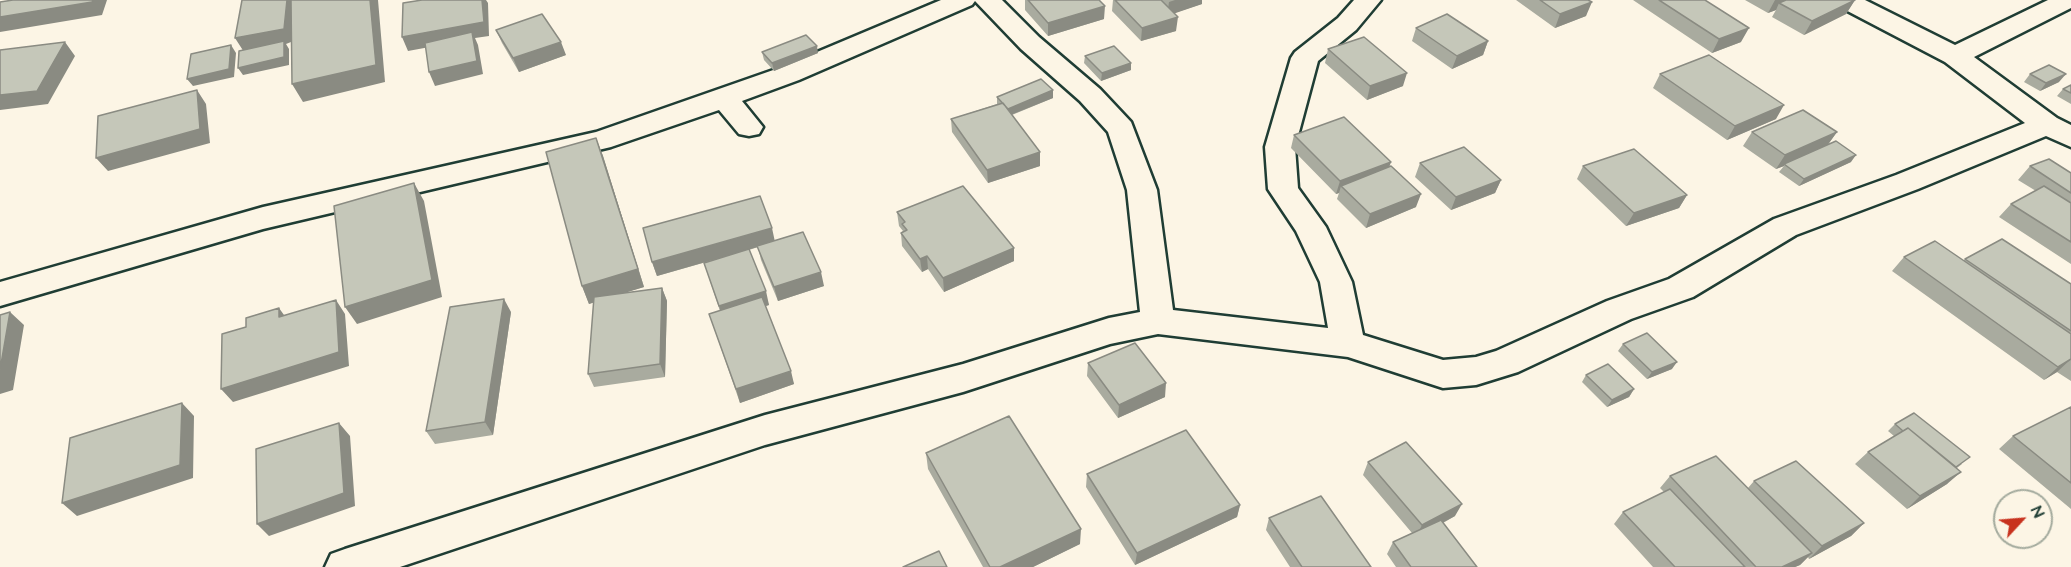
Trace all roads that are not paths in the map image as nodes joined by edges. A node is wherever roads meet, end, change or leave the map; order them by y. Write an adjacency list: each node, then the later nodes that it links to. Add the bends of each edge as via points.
1 (963, 0): 7 (street)
2 (987, 0): 11 (street, via 1090,94 1121,129 1142,190)
3 (1368, 0): 12 (street, via 1347,24 1305,58 1280,147 1283,189 1310,227 1336,282)
4 (1845, 0): 6 (street)
5 (2068, 0): 6 (street)
6 (1955, 56): 9 (street)
7 (724, 98): 8 (street); 10 (street, via 601,140 263,218)
8 (748, 127)
9 (2059, 131): 12 (street, via 1785,227 1681,288 1619,310 1486,368 1443,374)
10 (0, 294)
11 (1158, 321): 12 (street); 13 (street, via 1109,331 963,378 765,430)
12 (1348, 344)
13 (345, 567)

